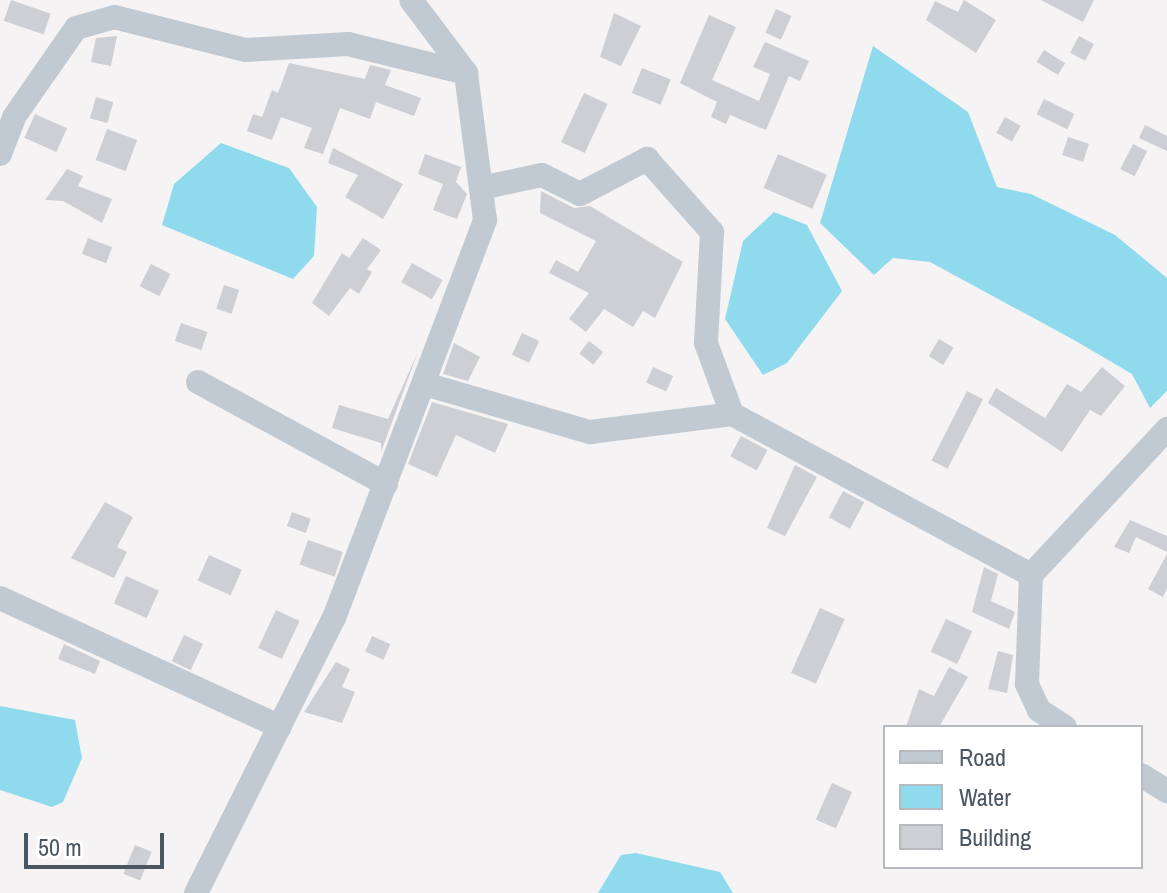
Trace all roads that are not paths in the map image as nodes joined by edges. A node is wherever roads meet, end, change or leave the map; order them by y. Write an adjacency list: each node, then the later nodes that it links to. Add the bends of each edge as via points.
1 (411, 0): 2 (street)
2 (466, 73): 3 (street, via 348,44 245,50 114,17 76,28 14,117); 4 (street)
3 (0, 154)
4 (481, 188): 6 (street, via 485,220); 7 (street, via 542,175 580,194 647,159 712,232 706,343)
5 (198, 382): 9 (street)
6 (428, 385): 7 (street, via 590,432); 9 (street)
7 (732, 414): 10 (street)
8 (1167, 429): 10 (street, via 1140,452)
9 (386, 484): 13 (street)
10 (1031, 575): 12 (street, via 1027,684 1039,710)
11 (0, 598): 13 (street)
12 (1062, 725)
13 (280, 727): 16 (street)
14 (1143, 776): 15 (street)
15 (1167, 791)
16 (196, 893)

